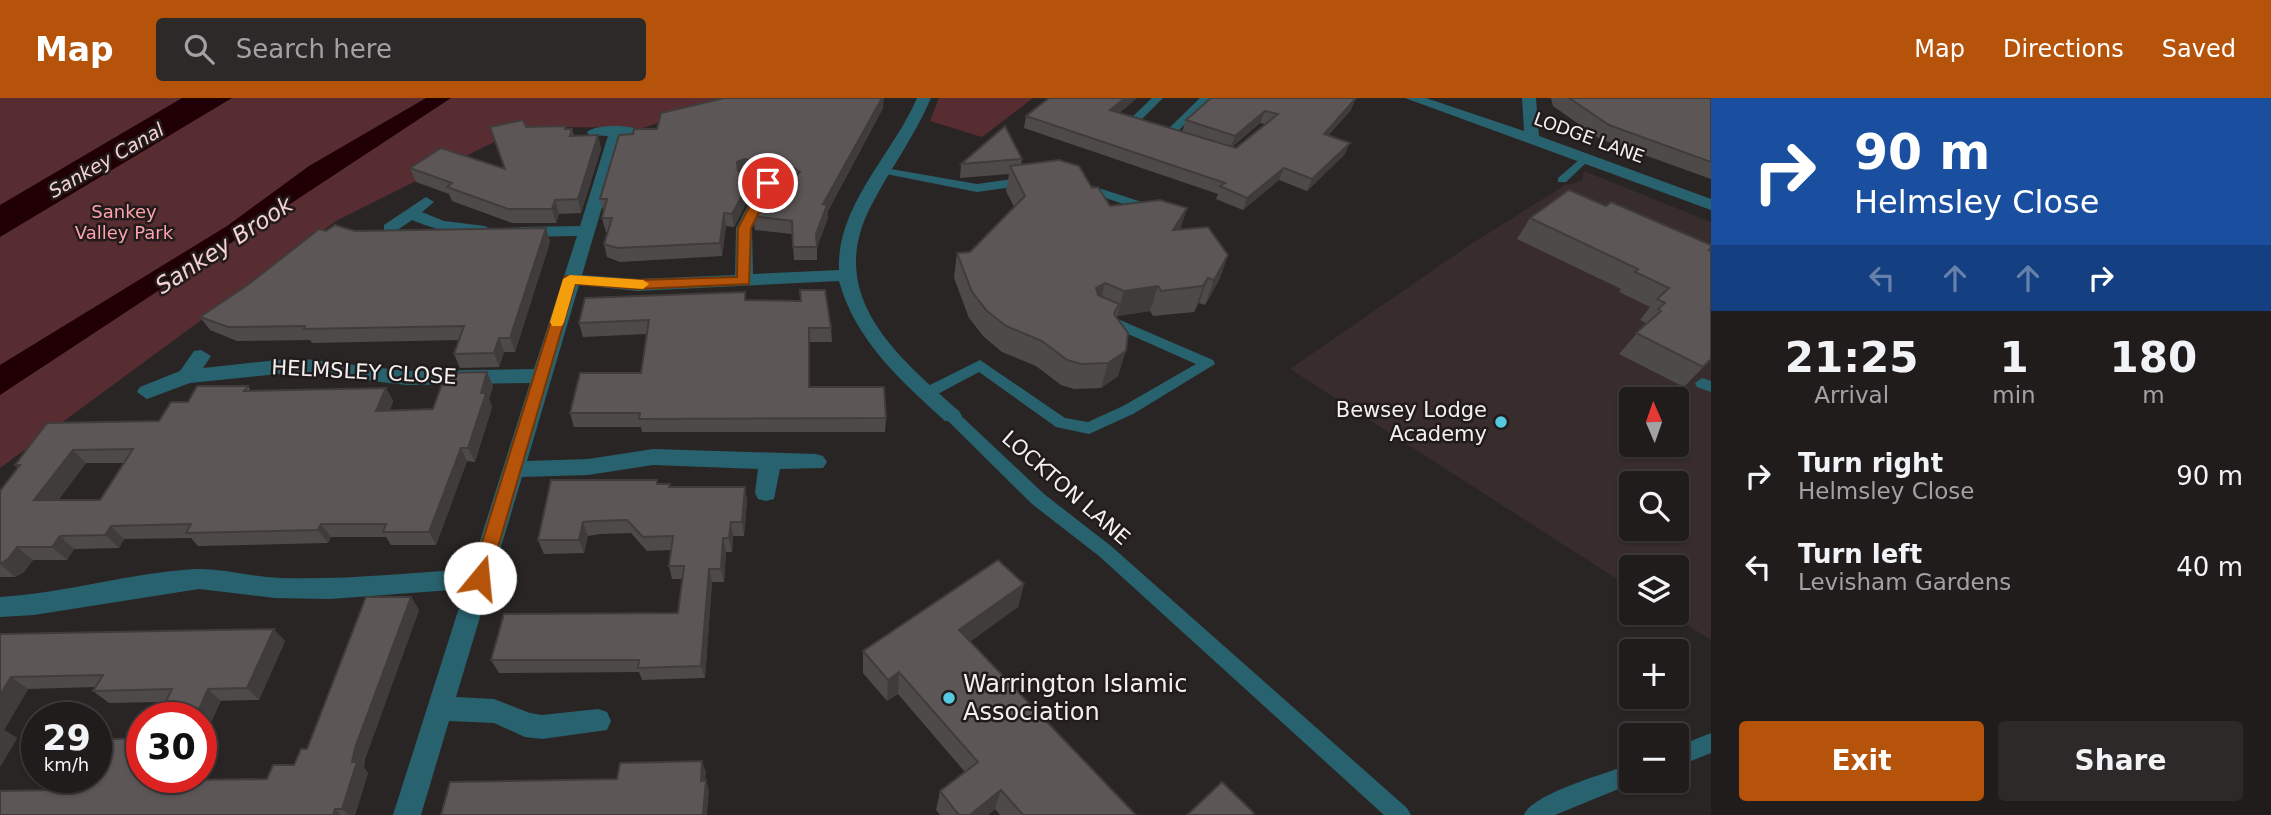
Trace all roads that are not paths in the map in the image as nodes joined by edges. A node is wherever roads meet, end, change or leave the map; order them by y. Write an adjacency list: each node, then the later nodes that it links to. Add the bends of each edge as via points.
1 (924, 98): 11 (street, LOCKTON LANE)
2 (1158, 98): 3 (lane, via 1133,122 1175,136)
3 (1206, 98)
4 (1412, 98): 9 (street, LODGE LANE)
5 (1530, 98): 9 (street)
6 (594, 132): 7 (street)
7 (617, 132): 8 (street); 21 (street)
8 (636, 132)
9 (1532, 138): 10 (street, LODGE LANE)
10 (1586, 157): 14 (lane); 17 (street, LODGE LANE)
11 (885, 171): 12 (lane, via 977,188); 22 (street, LOCKTON LANE, via 854,226)
12 (1045, 179)
13 (746, 180): 24 (street, via 774,183 744,228)
14 (1562, 180)
15 (1068, 182): 18 (lane)
16 (426, 202): 19 (street)
17 (1711, 205)
18 (1141, 206)
19 (410, 214): 20 (street); 21 (street, via 457,229)
20 (390, 228)
21 (585, 231): 23 (street)
22 (849, 275): 24 (street); 30 (street, LOCKTON LANE, via 869,332)
23 (570, 279): 24 (street, via 638,285); 28 (street)
24 (744, 281)
25 (1098, 315): 30 (lane, via 1208,363 1089,428 1061,423 980,365)
26 (201, 356): 27 (street)
27 (187, 376): 28 (street, HELMSLEY CLOSE, via 296,365 406,378); 29 (street, HELMSLEY CLOSE)
28 (541, 376): 34 (street)
29 (147, 392)
30 (927, 393): 31 (street, LOCKTON LANE)
31 (952, 416): 44 (lane, LOCKTON LANE, via 1038,499 1105,551)
32 (770, 461): 33 (street); 34 (street, via 653,457 588,467); 35 (street)
33 (816, 462)
34 (512, 469): 36 (street)
35 (766, 493)
36 (480, 578): 37 (street, via 330,589 275,589 199,579); 38 (street)
37 (0, 607)
38 (439, 709): 39 (street, via 494,711 542,727); 43 (street)
39 (598, 721)
40 (1711, 743): 41 (lane)
41 (1689, 752)
42 (1619, 779): 45 (lane)
43 (407, 815)
44 (1400, 815)
45 (1535, 815)

